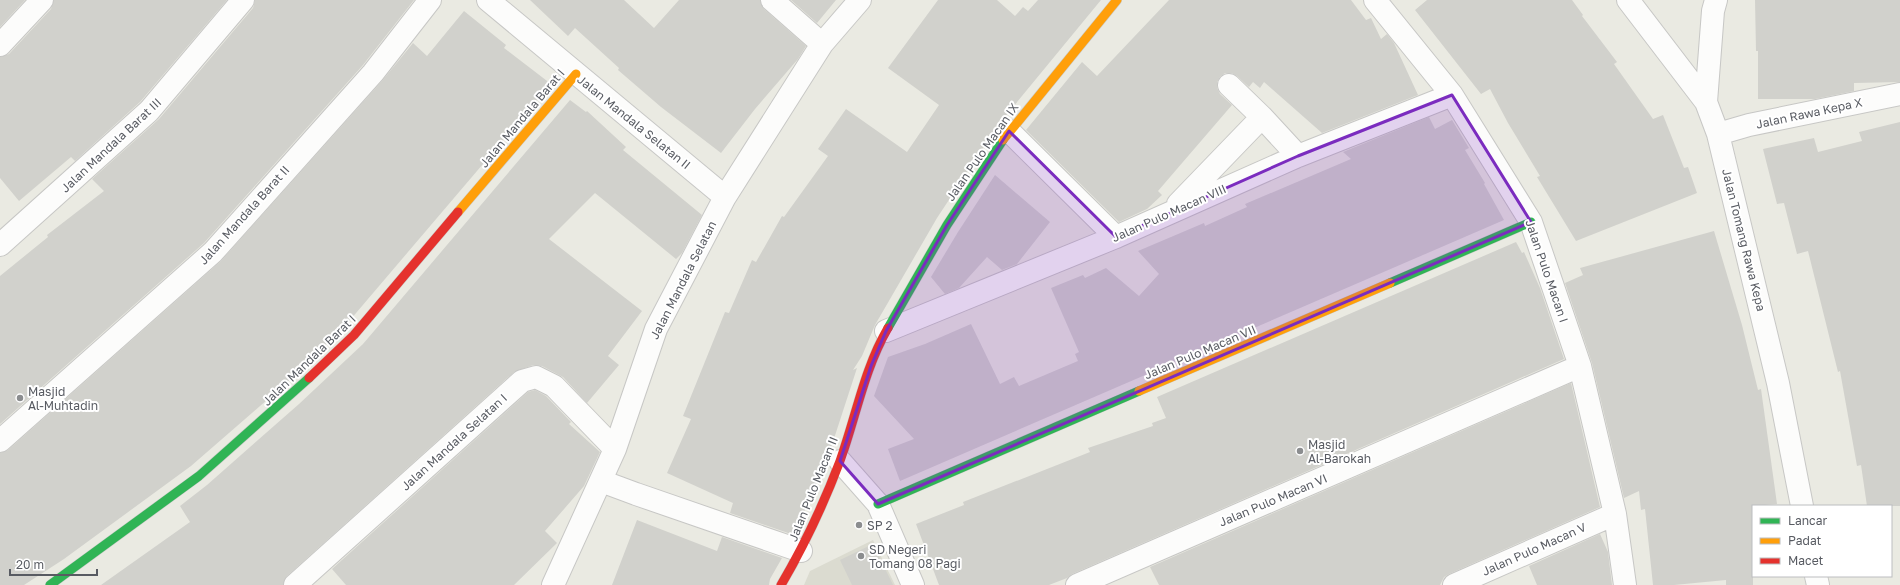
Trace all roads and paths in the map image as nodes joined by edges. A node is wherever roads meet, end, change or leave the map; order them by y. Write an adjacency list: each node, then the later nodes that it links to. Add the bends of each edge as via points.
1 (42, 0): 12 (street)
2 (243, 0): 26 (street, Jalan Mandala Barat III, via 149,111)
3 (430, 0): 29 (street, Jalan Mandala Barat II, via 373,73 213,252)
4 (488, 0): 13 (street, Jalan Mandala Selatan II)
5 (772, 0): 11 (street)
6 (860, 0): 11 (street, Jalan Mandala Selatan)
7 (1116, 0): 19 (street, Jalan Pulo Macan IX)
8 (1375, 0): 16 (street, Jalan Pulo Macan I)
9 (1628, 0): 17 (street, Jalan Tomang Rawa Kepa)
10 (1716, 0): 17 (street)
11 (822, 44): 22 (street, Jalan Mandala Selatan)
12 (0, 46)
13 (576, 74): 22 (street, Jalan Mandala Selatan II); 37 (street, Jalan Mandala Barat I, via 354,335 199,476)
14 (1229, 85): 18 (street)
15 (1900, 94): 20 (street, Jalan Rawa Kepa X, via 1749,125)
16 (1452, 95): 21 (street, Jalan Pulo Macan VIII); 24 (street, Jalan Pulo Macan I)
17 (1706, 102): 20 (street, Jalan Tomang Rawa Kepa)
18 (1262, 116): 21 (street); 23 (street)
19 (1009, 131): 25 (street); 27 (street, Jalan Pulo Macan IX, via 947,225)
20 (1718, 134): 34 (street, Jalan Tomang Rawa Kepa, via 1778,383)
21 (1298, 156): 23 (street, Jalan Pulo Macan VIII)
22 (725, 197): 30 (street, Jalan Mandala Selatan, via 656,329)
23 (1170, 212): 25 (street, Jalan Pulo Macan VIII)
24 (1532, 222): 28 (street, Jalan Pulo Macan I); 33 (street, Jalan Pulo Macan VII)
25 (1116, 236): 27 (street, Jalan Pulo Macan VIII)
26 (0, 244)
27 (886, 331): 31 (street, Jalan Pulo Macan II, via 870,366)
28 (1580, 366): 35 (street, Jalan Pulo Macan I); 42 (street, Jalan Pulo Macan VI)
29 (0, 441)
30 (615, 449): 32 (street, Jalan Mandala Selatan); 38 (street, Jalan Mandala Selatan I, via 554,386 536,377 522,381)
31 (840, 461): 33 (street); 36 (street, Jalan Pulo Macan II)
32 (601, 480): 36 (street); 39 (street, Jalan Mandala Selatan)
33 (878, 504): 41 (street)
34 (1802, 505)
35 (1615, 514): 43 (street, Jalan Pulo Macan V); 44 (street, Jalan Pulo Macan I)
36 (801, 551): 40 (street, Jalan Pulo Macan II)
37 (50, 585)
38 (295, 585)
39 (552, 585)
40 (781, 585)
41 (913, 585)
42 (1077, 585)
43 (1454, 585)
44 (1625, 585)

